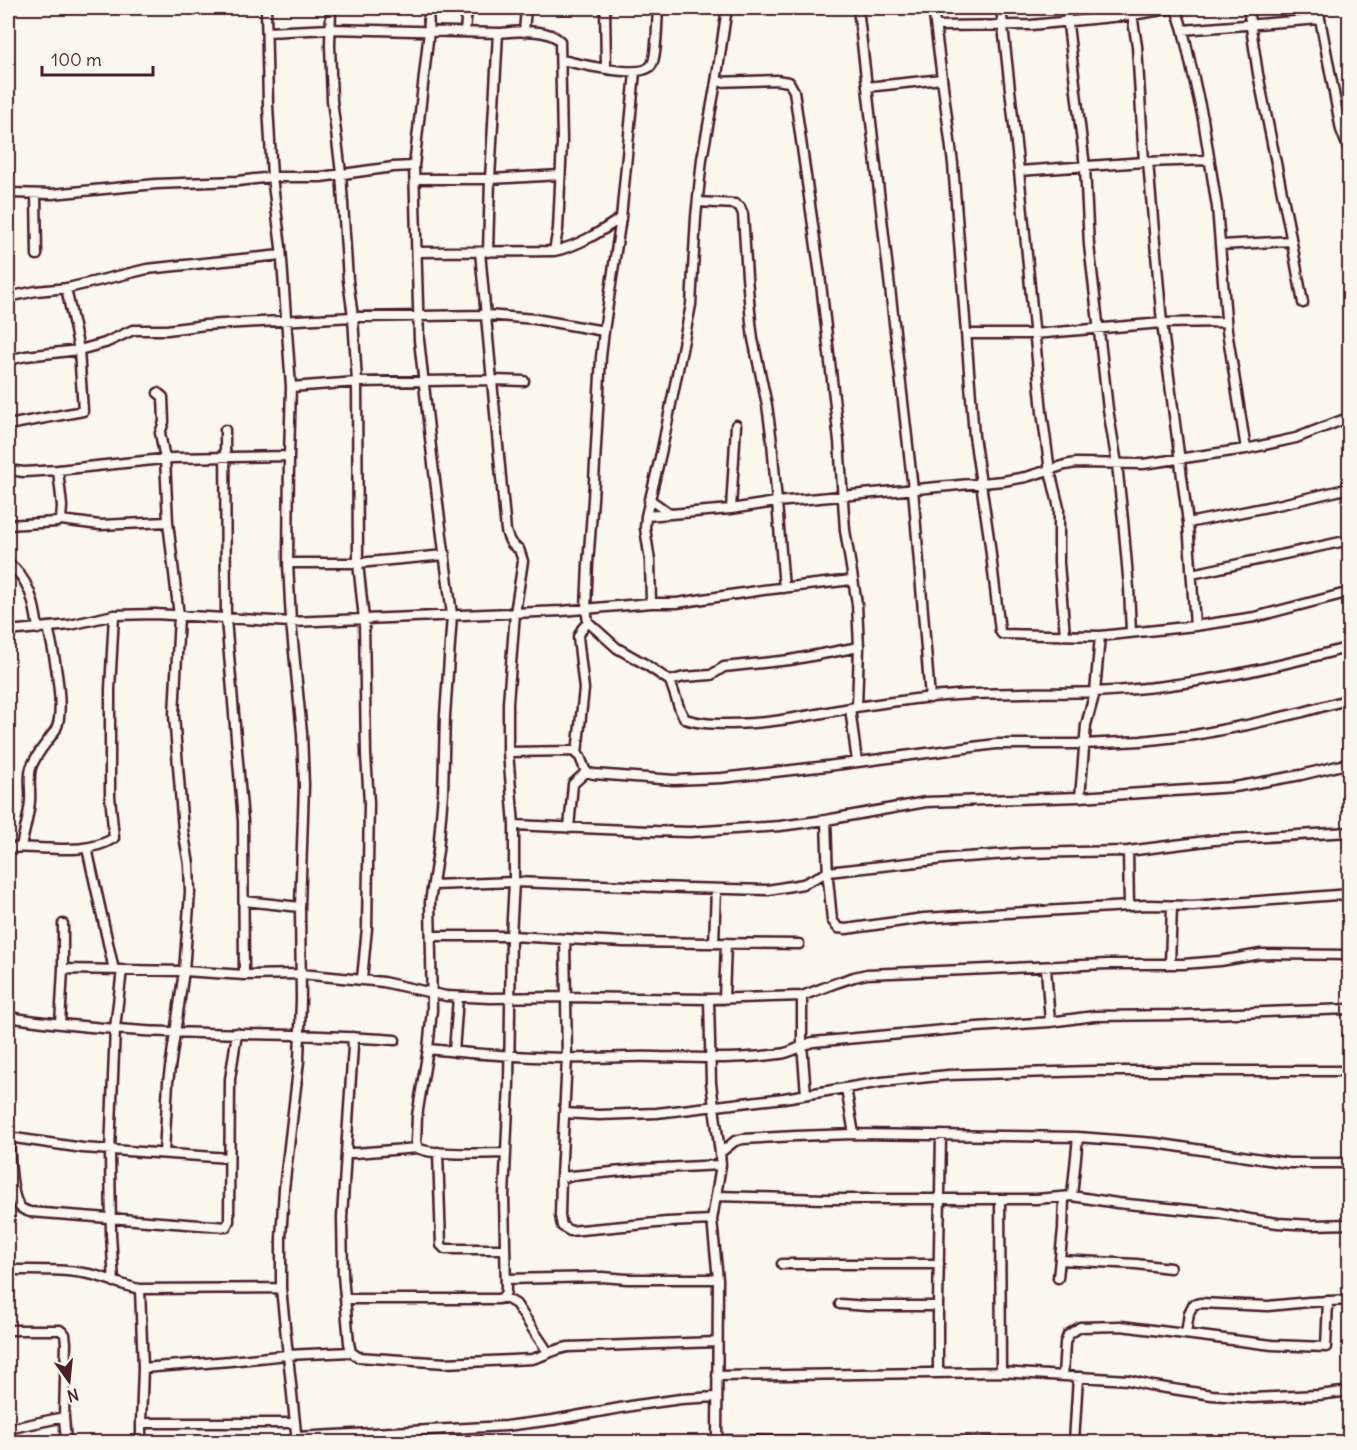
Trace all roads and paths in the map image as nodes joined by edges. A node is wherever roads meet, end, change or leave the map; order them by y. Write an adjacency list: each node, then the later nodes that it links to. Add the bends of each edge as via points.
1 (266, 8): 25 (street)
2 (332, 8): 22 (street)
3 (428, 8): 24 (street)
4 (466, 8): 26 (street)
5 (526, 8): 27 (street)
6 (605, 8): 30 (street)
7 (658, 8): 31 (street, via 654,62 648,69)
8 (727, 8): 33 (street)
9 (858, 8): 34 (street)
10 (933, 8): 20 (street)
11 (1001, 8): 21 (street)
12 (1066, 8): 18 (street)
13 (1175, 8): 16 (street); 23 (street)
14 (1248, 8): 19 (street)
15 (1318, 8): 17 (street)
16 (1132, 11): 18 (street); 37 (street)
17 (1320, 19): 19 (street); 35 (street, via 1341,130)
18 (1067, 21): 21 (street); 39 (street)
19 (1251, 25): 23 (street); 50 (street)
20 (936, 26): 21 (street); 32 (street)
21 (1003, 26): 40 (street)
22 (331, 29): 24 (street); 25 (street); 41 (street, via 332,100)
23 (1183, 30): 36 (street)
24 (429, 31): 26 (street); 38 (street)
25 (267, 32): 43 (street)
26 (465, 32): 28 (street)
27 (524, 32): 28 (street); 29 (street, via 557,37)
28 (498, 33): 45 (street)
29 (561, 60): 30 (street); 42 (street)
30 (606, 68): 31 (street)
31 (635, 72): 49 (street)
32 (942, 79): 34 (street); 68 (street)
33 (716, 82): 48 (street); 94 (street, via 782,81 789,82 794,91 820,275)
34 (867, 87): 93 (street)
35 (1350, 153)
36 (1209, 160): 37 (street); 51 (street)
37 (1146, 162): 39 (street); 65 (street)
38 (414, 166): 41 (street); 44 (street)
39 (1086, 167): 40 (street); 66 (street, via 1089,245)
40 (1019, 171): 69 (street)
41 (341, 173): 43 (street); 62 (street)
42 (560, 175): 45 (street); 52 (street)
43 (272, 177): 47 (street); 56 (street)
44 (415, 179): 45 (street); 53 (street)
45 (490, 179): 54 (street)
46 (8, 194): 47 (street)
47 (36, 194): 55 (street)
48 (698, 202): 95 (street, via 691,305); 96 (street, via 735,204 743,214 752,330 767,405)
49 (621, 218): 52 (street, via 580,243); 67 (street)
50 (1291, 241): 51 (street); 59 (street)
51 (1221, 245): 64 (street)
52 (554, 251): 54 (street)
53 (417, 252): 54 (street); 61 (street)
54 (484, 252): 60 (street)
55 (37, 255)
56 (281, 255): 57 (street, via 147,269); 63 (street)
57 (66, 288): 58 (street); 70 (street)
58 (8, 297)
59 (1303, 303)
60 (487, 315): 61 (street); 67 (street); 72 (street)
61 (418, 316): 62 (street); 75 (street)
62 (352, 317): 63 (street); 74 (street)
63 (287, 321): 70 (street, via 133,330); 76 (street)
64 (1226, 322): 65 (street); 82 (street)
65 (1162, 323): 66 (street); 86 (street)
66 (1100, 329): 69 (street); 87 (street)
67 (604, 331): 114 (street)
68 (966, 334): 69 (street); 91 (street)
69 (1034, 334): 90 (street)
70 (79, 350): 71 (street); 79 (street, via 83,411)
71 (8, 360)
72 (492, 380): 73 (street); 75 (street); 115 (street, via 506,531 523,561)
73 (524, 381)
74 (357, 382): 75 (street); 76 (street); 108 (street)
75 (424, 382): 105 (street)
76 (291, 387): 83 (street)
77 (158, 393): 85 (street, via 163,397 164,422 160,433)
78 (1350, 417): 82 (street, via 1296,438)
79 (8, 425)
80 (736, 425): 97 (street)
81 (225, 430): 84 (street)
82 (1246, 449): 86 (street)
83 (289, 456): 84 (street); 107 (street)
84 (225, 457): 85 (street); 119 (street)
85 (165, 459): 89 (street); 101 (street)
86 (1180, 459): 87 (street); 102 (street)
87 (1117, 464): 90 (street, via 1065,465); 127 (street)
88 (8, 470): 89 (street)
89 (58, 470): 100 (street)
90 (1050, 471): 91 (street); 128 (street, via 1059,508)
91 (981, 482): 93 (street); 128 (street, via 1000,631)
92 (1350, 488): 102 (street)
93 (913, 489): 94 (street); 134 (street)
94 (843, 496): 96 (street); 110 (street)
95 (649, 499): 98 (street); 99 (street)
96 (776, 502): 97 (street); 111 (street)
97 (731, 509): 98 (street)
98 (669, 513): 99 (street)
99 (646, 516): 113 (street)
100 (61, 520): 101 (street, via 100,525); 103 (street)
101 (168, 522): 118 (street)
102 (1188, 523): 109 (street)
103 (8, 525)
104 (1350, 540): 109 (street)
105 (445, 555): 108 (street); 117 (street)
106 (8, 563): 125 (street, via 33,597)
107 (288, 563): 108 (street); 121 (street)
108 (358, 563): 120 (street)
109 (1192, 574): 123 (street)
110 (852, 580): 111 (street); 130 (street)
111 (784, 588): 113 (street)
112 (1350, 592): 123 (street, via 1255,616)
113 (651, 603): 114 (street)
114 (586, 608): 115 (street); 122 (street)
115 (515, 613): 117 (street); 138 (street)
116 (114, 615): 118 (street); 124 (street); 150 (street, via 110,796 114,838)
117 (452, 615): 120 (street); 154 (street)
118 (179, 616): 119 (street); 173 (street, via 174,715 190,892)
119 (226, 619): 121 (street); 157 (street, via 243,821)
120 (364, 619): 121 (street); 176 (street, via 369,874)
121 (291, 622): 160 (street, via 304,785)
122 (588, 622): 132 (street, via 617,648); 139 (street, via 578,637 584,689)
123 (1195, 626): 127 (street)
124 (48, 627): 125 (street); 148 (street, via 56,667 58,723 32,765)
125 (38, 628): 126 (street)
126 (8, 631)
127 (1131, 632): 129 (street)
128 (1065, 635): 129 (street)
129 (1100, 636): 133 (street)
130 (859, 647): 132 (street, via 724,667 711,675); 136 (street)
131 (1350, 647): 133 (street, via 1216,679)
132 (670, 681): 136 (street, via 685,719 696,723 785,721)
133 (1095, 692): 134 (street); 137 (street)
134 (930, 698): 136 (street)
135 (1350, 699): 137 (street, via 1195,735)
136 (854, 708): 140 (street)
137 (1084, 744): 140 (street, via 996,744); 143 (street)
138 (508, 752): 139 (street); 145 (street)
139 (577, 753): 142 (street)
140 (856, 762): 142 (street, via 722,778)
141 (1350, 763): 143 (street, via 1235,787)
142 (586, 772): 146 (street, via 573,784)
143 (1080, 798): 144 (street, via 926,802)
144 (826, 820): 146 (street, via 690,832); 152 (street)
145 (514, 825): 146 (street); 153 (street)
146 (569, 828)
147 (1350, 832): 151 (street, via 1214,840)
148 (21, 847): 149 (street); 150 (street)
149 (8, 848)
150 (87, 848): 172 (street)
151 (1128, 851): 152 (street, via 1021,853); 158 (street)
152 (828, 872): 155 (street, via 789,887); 158 (street, via 832,920 838,928 846,929 924,918)
153 (514, 882): 154 (street); 155 (street); 163 (street)
154 (434, 885): 162 (street)
155 (716, 889): 165 (street)
156 (1350, 894): 159 (street)
157 (244, 901): 160 (street); 175 (street)
158 (1129, 906): 159 (street)
159 (1172, 906): 169 (street)
160 (300, 907): 174 (street)
161 (63, 924): 171 (street)
162 (431, 936): 163 (street); 177 (street)
163 (511, 936): 164 (street); 180 (street)
164 (566, 940): 165 (street); 181 (street)
165 (714, 943): 166 (street)
166 (726, 943): 167 (street); 183 (street)
167 (799, 944)
168 (1350, 955): 169 (street, via 1261,954)
169 (1170, 964): 170 (street)
170 (1046, 968): 178 (street, via 867,974); 186 (street)
171 (63, 969): 172 (street); 187 (street)
172 (118, 970): 173 (street); 188 (street)
173 (184, 972): 175 (street); 189 (street)
174 (301, 974): 175 (street); 176 (street); 191 (street)
175 (244, 975)
176 (362, 979): 177 (street)
177 (433, 994): 179 (street); 195 (street)
178 (802, 996): 183 (street); 194 (street)
179 (458, 997): 180 (street); 196 (street)
180 (509, 997): 181 (street); 197 (street)
181 (565, 997): 182 (street); 198 (street)
182 (709, 999): 183 (street); 199 (street)
183 (724, 999)
184 (1350, 1008): 186 (street, via 1094,1016)
185 (8, 1017): 187 (street)
186 (1050, 1022): 194 (street)
187 (60, 1024): 188 (street)
188 (115, 1028): 189 (street); 210 (street)
189 (176, 1032): 190 (street); 214 (street, via 168,1082)
190 (237, 1033): 191 (street); 216 (street, via 230,1079)
191 (300, 1035): 192 (street); 237 (street, via 283,1199)
192 (352, 1037): 193 (street); 212 (street)
193 (395, 1040)
194 (802, 1044): 199 (street, via 782,1054); 202 (street)
195 (428, 1049): 196 (street); 209 (street, via 417,1116)
196 (454, 1052): 197 (street)
197 (509, 1056): 198 (street); 215 (street)
198 (567, 1058): 199 (street); 204 (street)
199 (710, 1059): 203 (street)
200 (1350, 1071): 201 (street, via 1081,1071 948,1076)
201 (846, 1088): 202 (street); 205 (street)
202 (806, 1094): 203 (street)
203 (713, 1105): 204 (street, via 627,1115); 213 (street)
204 (564, 1113): 219 (street)
205 (854, 1134): 206 (street); 213 (street, via 743,1139)
206 (941, 1136): 207 (street); 222 (street)
207 (1078, 1137): 217 (street, via 1155,1143 1288,1163); 221 (street)
208 (8, 1138): 210 (street); 224 (street, via 19,1206 30,1212)
209 (418, 1148): 211 (street); 212 (street)
210 (110, 1151): 214 (street); 224 (street)
211 (438, 1152): 215 (street); 227 (street, via 441,1245 445,1249)
212 (346, 1153): 240 (street, via 342,1217)
213 (720, 1153): 218 (street)
214 (164, 1154): 216 (street)
215 (506, 1154): 227 (street)
216 (229, 1158): 224 (street, via 226,1227)
217 (1350, 1163)
218 (720, 1165): 219 (street); 220 (street)
219 (561, 1177): 225 (street, via 560,1216 562,1226 570,1231)
220 (717, 1196): 222 (street); 225 (street)
221 (1068, 1197): 223 (street); 226 (street, via 1286,1224); 228 (street)
222 (940, 1199): 223 (street); 230 (street)
223 (1000, 1199): 253 (street)
224 (111, 1218): 236 (street)
225 (712, 1220): 235 (street)
226 (1350, 1224)
227 (504, 1249): 234 (street)
228 (1060, 1260): 231 (street); 233 (street)
229 (782, 1264): 230 (street)
230 (939, 1264): 244 (street)
231 (1170, 1268)
232 (8, 1270): 236 (street, via 71,1272)
233 (1058, 1278)
234 (506, 1279): 235 (street); 239 (street)
235 (718, 1279): 247 (street)
236 (114, 1282): 238 (street)
237 (281, 1288): 238 (street); 250 (street)
238 (140, 1289): 251 (street)
239 (504, 1297): 240 (street); 248 (street, via 516,1304)
240 (345, 1299): 249 (street)
241 (1350, 1300): 242 (street)
242 (1328, 1301): 246 (street, via 1268,1306 1200,1303 1191,1308); 246 (street, via 1326,1347 1272,1345)
243 (840, 1304): 244 (street)
244 (938, 1306): 252 (street)
245 (8, 1330): 259 (street, via 60,1330 65,1334)
246 (1186, 1334): 255 (street, via 1121,1326 1080,1327 1065,1342)
247 (717, 1342): 248 (street, via 568,1347); 254 (street)
248 (548, 1352): 249 (street, via 532,1359 445,1363 358,1357)
249 (351, 1353): 250 (street)
250 (287, 1355): 251 (street); 261 (street)
251 (143, 1368): 260 (street)
252 (938, 1372): 253 (street); 254 (street)
253 (1001, 1372): 255 (street)
254 (717, 1376): 258 (street)
255 (1063, 1376): 256 (street)
256 (1078, 1377): 257 (street, via 1128,1380 1234,1398); 271 (street)
257 (1350, 1391)
258 (717, 1396): 263 (street, via 506,1426); 264 (street)
259 (64, 1417): 262 (street); 266 (street)
260 (141, 1423): 261 (street); 267 (street)
261 (295, 1423): 263 (street)
262 (8, 1429)
263 (297, 1440)
264 (717, 1441): 265 (street)
265 (776, 1441): 268 (street)
266 (66, 1443)
267 (141, 1443)
268 (910, 1443)
269 (952, 1443): 270 (street)
270 (1009, 1443)
271 (1074, 1443)

